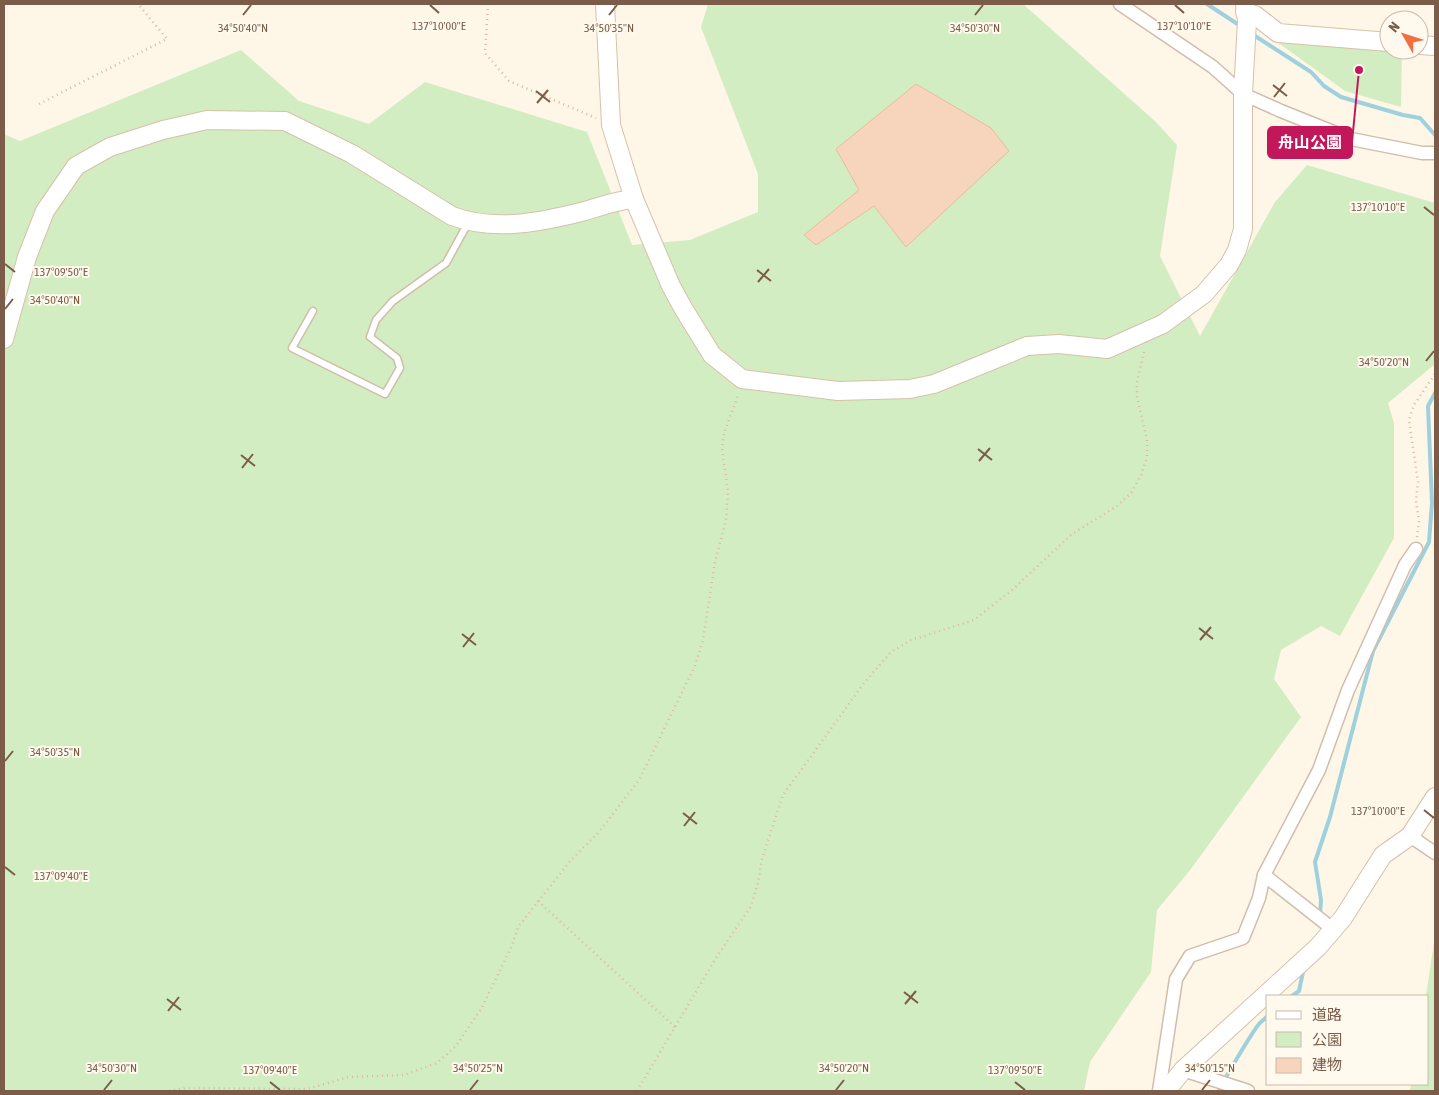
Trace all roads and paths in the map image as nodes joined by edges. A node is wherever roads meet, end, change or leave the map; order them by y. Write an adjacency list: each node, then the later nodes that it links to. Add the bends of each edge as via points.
1 (138, 4): 8 (path, via 167,39)
2 (488, 4): 9 (path, via 485,53 509,81)
3 (605, 4): 9 (street)
4 (1120, 4): 7 (street, via 1213,67)
5 (1245, 8): 6 (street, via 1278,33); 7 (street, via 1246,76)
6 (1379, 41)
7 (1243, 94): 10 (street, via 1352,139 1422,154); 14 (street, via 1243,229 1237,250 1229,266 1204,294)
8 (39, 104)
9 (611, 125): 11 (street)
10 (1435, 153)
11 (634, 199): 12 (street, via 513,225); 17 (street, via 683,308 712,355)
12 (469, 222): 13 (lane, via 446,263 394,302 376,320 370,337 397,358 400,368 385,394 292,348); 15 (street, via 452,216 352,154 285,121 207,120 163,130 110,147 76,166 45,211 27,257)
13 (313, 310)
14 (1148, 332): 17 (street, via 1107,349 1059,344 1027,346 934,384 910,389 838,391); 27 (path, via 1137,382 1147,457 1131,492 1117,506 1072,534 987,611 959,626 911,640 891,652 864,683 783,795 751,906)
15 (4, 339)
16 (1435, 374): 18 (path, via 1414,405 1409,420 1418,482)
17 (742, 379): 23 (path, via 724,433 722,449 728,491 726,520 695,666 639,780 600,832 571,860)
18 (1416, 549): 22 (street, via 1405,565 1348,690 1319,770)
19 (1435, 796): 20 (street)
20 (1410, 836): 21 (street); 24 (street, via 1383,856)
21 (1435, 853)
22 (1264, 875): 24 (street); 31 (street, via 1259,898 1243,938 1190,956 1176,979)
23 (538, 901): 27 (path); 29 (path, via 518,927 481,1009 456,1046 437,1063 404,1075 348,1077 308,1089 185,1088)
24 (1334, 930): 25 (street)
25 (1268, 995)
26 (1266, 997): 28 (street)
27 (675, 1027): 30 (path)
28 (1183, 1070): 32 (street); 33 (street)
29 (169, 1091)
30 (637, 1091)
31 (1159, 1091)
32 (1166, 1091)
33 (1248, 1091)

